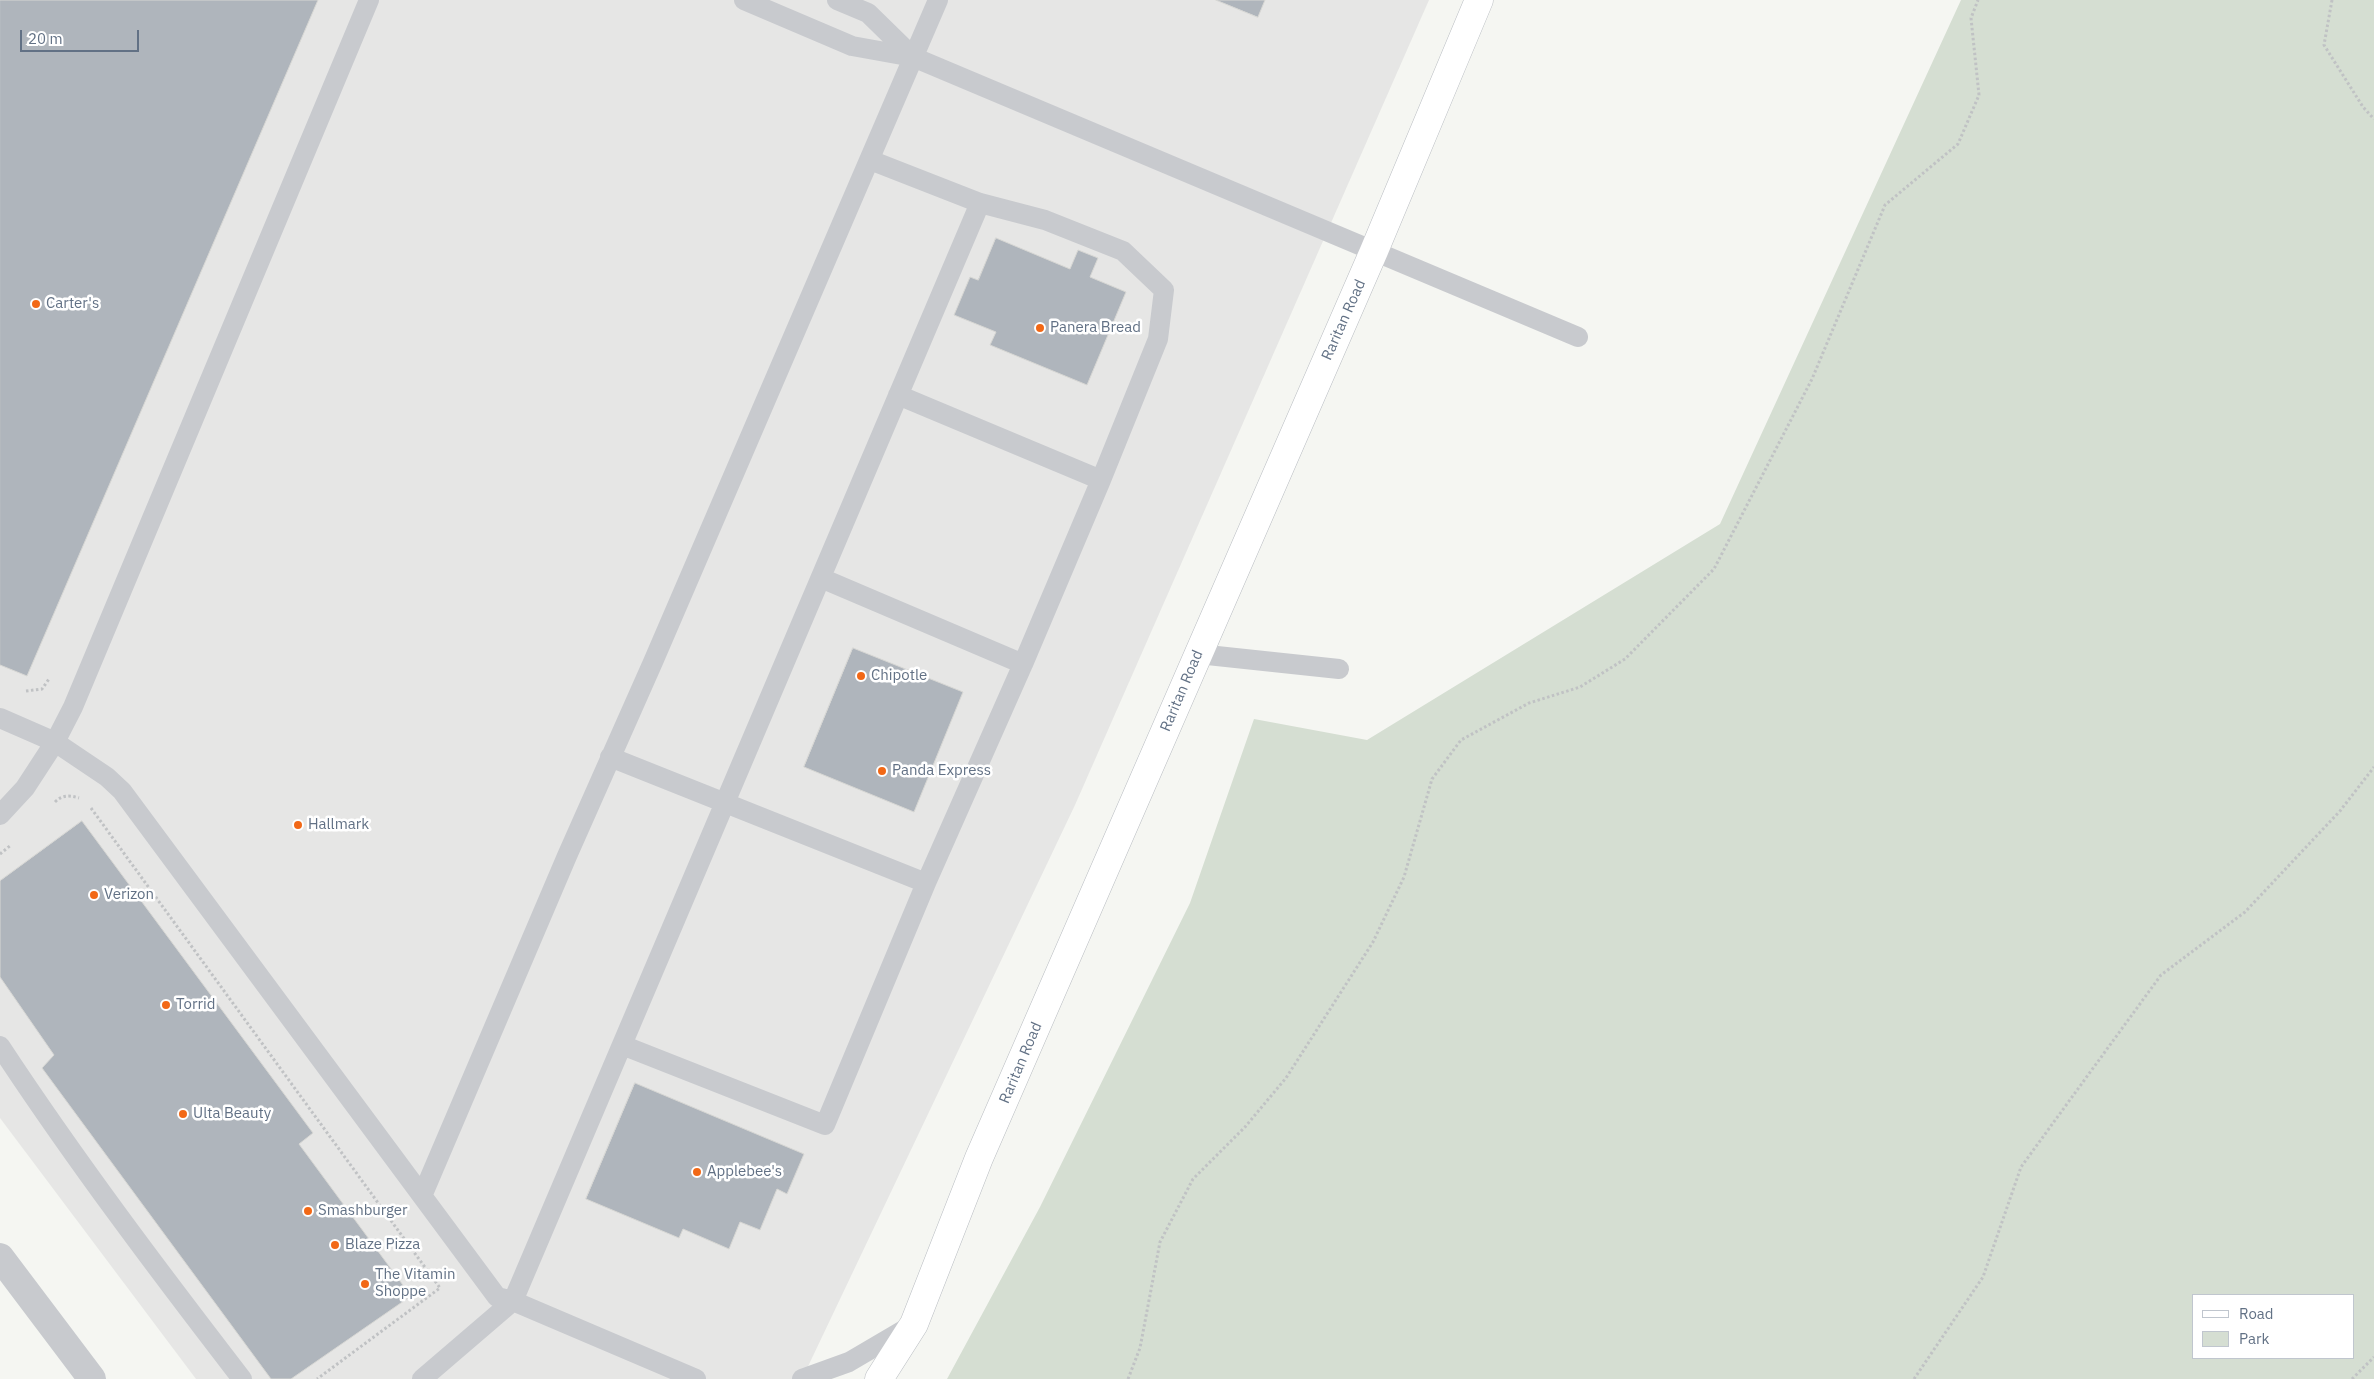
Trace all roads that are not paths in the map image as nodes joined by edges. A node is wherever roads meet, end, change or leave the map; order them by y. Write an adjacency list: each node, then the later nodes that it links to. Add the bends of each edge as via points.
1 (369, 0): 18 (lane, via 74,708)
2 (744, 0): 6 (lane, via 852,46)
3 (837, 0): 6 (lane, via 868,13)
4 (938, 0): 6 (lane)
5 (1479, 0): 9 (main road, Raritan Road)
6 (913, 57): 7 (lane); 9 (lane)
7 (870, 160): 8 (lane); 19 (lane)
8 (980, 203): 11 (lane); 12 (lane, via 1045,220 1122,251 1164,290 1158,339)
9 (1374, 251): 10 (lane); 14 (main road, Raritan Road)
10 (1578, 337)
11 (898, 395): 12 (lane); 13 (lane)
12 (1101, 480): 15 (lane)
13 (820, 578): 15 (lane); 20 (lane)
14 (1198, 654): 16 (lane); 28 (main road, Raritan Road, via 979,1158)
15 (1023, 664): 22 (lane)
16 (1339, 669)
17 (0, 718): 18 (lane)
18 (55, 742): 21 (lane, via 26,788); 25 (lane, via 122,791)
19 (610, 757): 20 (lane); 25 (lane)
20 (725, 803): 22 (lane); 23 (lane)
21 (0, 814)
22 (926, 883): 23 (lane, via 825,1125)
23 (622, 1045): 27 (lane)
24 (0, 1046): 30 (lane, via 164,1278)
25 (422, 1196): 27 (lane, via 498,1296)
26 (0, 1257): 29 (street)
27 (513, 1301): 31 (lane); 32 (lane)
28 (914, 1324): 33 (lane, via 849,1362); 34 (main road, Raritan Road)
29 (92, 1379)
30 (242, 1379)
31 (422, 1379)
32 (696, 1379)
33 (802, 1379)
34 (879, 1379)

